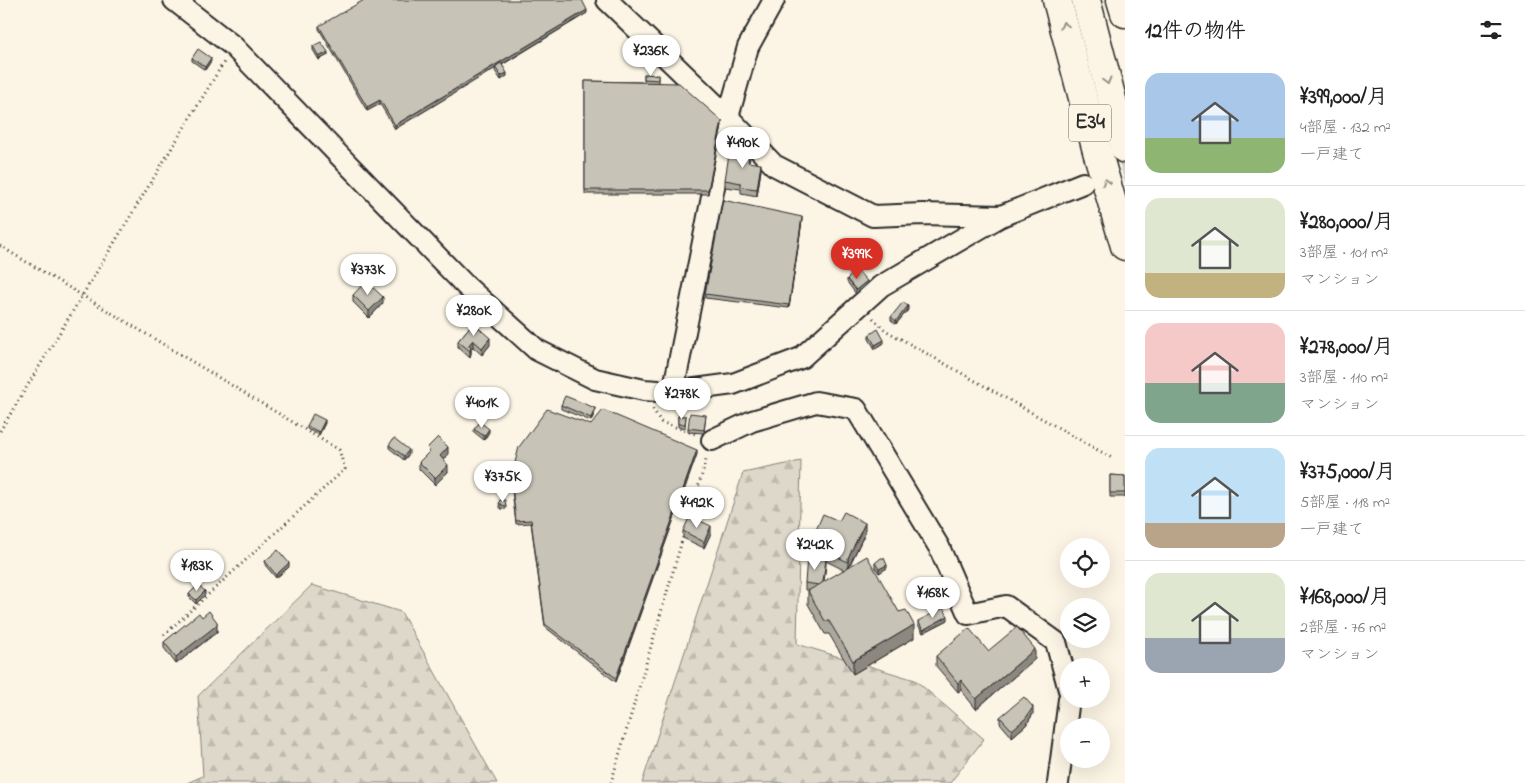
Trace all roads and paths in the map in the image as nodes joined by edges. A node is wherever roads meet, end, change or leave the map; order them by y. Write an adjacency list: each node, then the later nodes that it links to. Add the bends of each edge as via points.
1 (174, 0): 8 (street)
2 (608, 0): 9 (street)
3 (774, 0): 9 (street, via 748,47)
4 (1057, 0): 14 (highway, E34, one-way to 4)
5 (1086, 0): 10 (highway, E34, one-way to 10)
6 (1121, 0): 7 (highway)
7 (1125, 13)
8 (233, 46): 15 (path); 17 (street, via 466,286 538,350 596,379)
9 (728, 117): 12 (street, via 774,165 873,216); 18 (street)
10 (1125, 149)
11 (1083, 183): 12 (street)
12 (1000, 216): 16 (street, via 881,286)
13 (0, 246): 15 (path)
14 (1125, 246)
15 (82, 296): 19 (path); 22 (path, via 339,450 345,469)
16 (860, 305): 18 (street, via 801,358 733,384); 21 (path, via 885,330)
17 (644, 390): 18 (street); 20 (path, via 660,422)
18 (673, 392)
19 (0, 431)
20 (712, 440): 23 (street, via 752,421 816,402 856,409 939,547 968,614 1006,606 1056,642); 25 (path)
21 (1112, 458)
22 (164, 635)
23 (1060, 658)
24 (1068, 708): 26 (street)
25 (611, 783)
26 (1058, 783)

